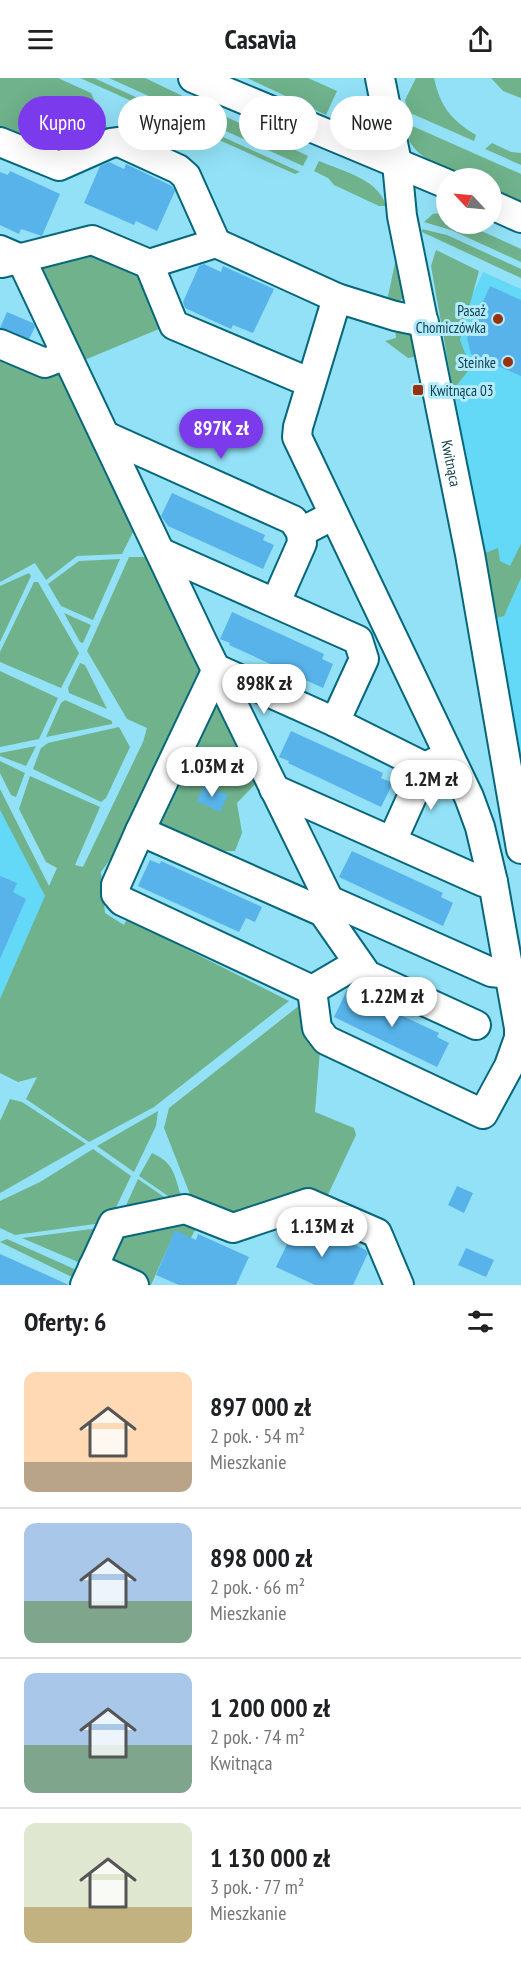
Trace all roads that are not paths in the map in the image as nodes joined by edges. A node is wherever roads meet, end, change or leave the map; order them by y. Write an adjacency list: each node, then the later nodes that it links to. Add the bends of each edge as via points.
1 (193, 78): 4 (street)
2 (380, 78): 4 (street, Kwitnąca)
3 (0, 142): 8 (street, via 59,166 119,142 168,164 186,177)
4 (397, 163): 5 (street); 12 (street, Kwitnąca, via 402,216)
5 (436, 179)
6 (502, 209): 7 (street)
7 (521, 218)
8 (216, 243): 10 (street); 11 (street)
9 (7, 258): 10 (street, via 92,240); 14 (street)
10 (149, 264): 15 (street, via 174,325)
11 (337, 298): 12 (street); 15 (street)
12 (424, 322): 29 (street, Kwitnąca, via 470,554)
13 (0, 344): 14 (street, via 45,363)
14 (66, 355): 16 (street)
15 (311, 383): 17 (street, via 297,437)
16 (106, 436): 18 (street, via 293,520); 19 (street)
17 (334, 515): 18 (street); 21 (street)
18 (301, 532): 20 (street, via 302,543)
19 (162, 553): 20 (street); 23 (street)
20 (276, 602): 22 (street, via 352,636)
21 (389, 633): 22 (street); 25 (street)
22 (362, 647): 24 (street, via 364,659)
23 (217, 669): 24 (street); 26 (street); 27 (street)
24 (335, 722): 25 (street)
25 (435, 761): 28 (street, via 419,782); 30 (street, via 469,797)
26 (274, 789): 28 (street); 31 (street)
27 (140, 831): 31 (street); 35 (street, via 116,885 116,894 122,900)
28 (392, 841): 30 (street, via 483,882)
29 (521, 849)
30 (493, 882): 32 (street)
31 (326, 906): 33 (street); 34 (street, via 488,970)
32 (512, 929): 34 (street)
33 (358, 963): 35 (street); 36 (street, via 367,975)
34 (510, 974): 35 (street, via 519,1038 498,1090 483,1114 326,1040 317,1028)
35 (312, 990)
36 (476, 1025)
37 (89, 1276): 38 (street); 39 (street, via 113,1224 185,1209 233,1228 308,1203 377,1233)
38 (134, 1285)
39 (399, 1285)

